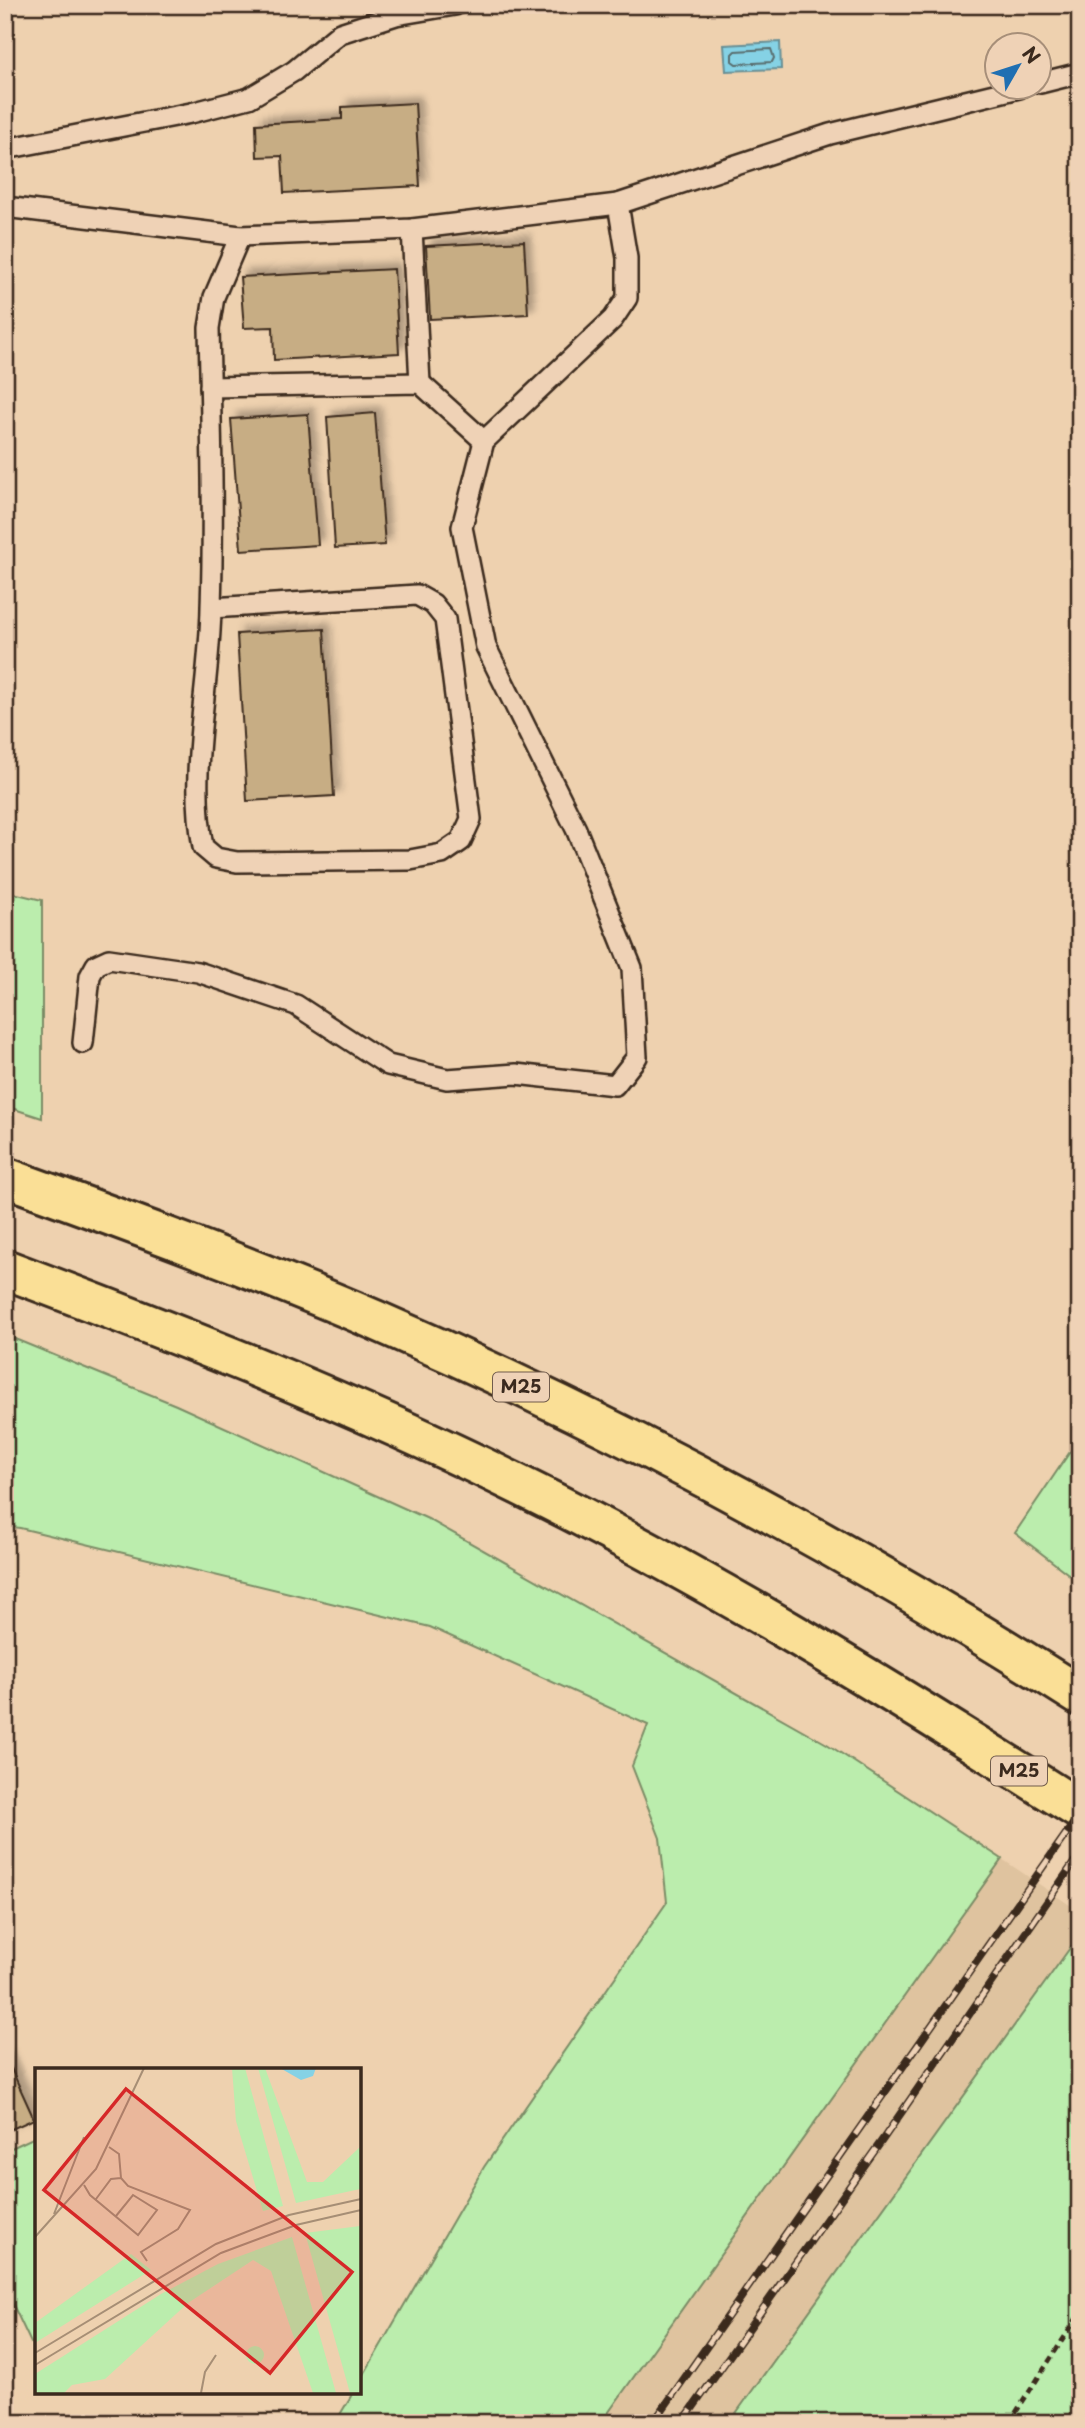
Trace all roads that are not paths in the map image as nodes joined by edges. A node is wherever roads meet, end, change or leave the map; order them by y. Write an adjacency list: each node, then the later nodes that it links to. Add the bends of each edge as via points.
1 (456, 5): 5 (lane, via 396,15 340,33 294,71 249,98)
2 (1080, 73): 3 (lane)
3 (1054, 80)
4 (984, 97): 6 (lane, via 830,134)
5 (5, 149)
6 (618, 204): 8 (lane); 12 (lane, via 628,258 627,298 613,319)
7 (5, 206): 9 (lane)
8 (412, 229): 9 (lane); 10 (lane)
9 (240, 236): 11 (lane, via 214,297 209,328)
10 (420, 383): 11 (lane); 12 (lane)
11 (210, 387): 13 (lane)
12 (484, 441): 14 (lane, via 461,527 486,647 576,829 632,968 637,1057 615,1085 516,1074 447,1079 388,1066 296,1005 198,972 109,959 96,965 90,976)
13 (212, 608): 13 (lane, via 198,779 203,847 216,858 237,862 410,860 442,854 461,841 471,819 445,619 433,604 417,595)
14 (83, 1043)
15 (5, 1177): 17 (highway, M25, via 362,1315 554,1402 810,1534)
16 (5, 1269): 18 (highway, M25, via 349,1405 521,1485 687,1574)
17 (1080, 1696)
18 (1080, 1810)

